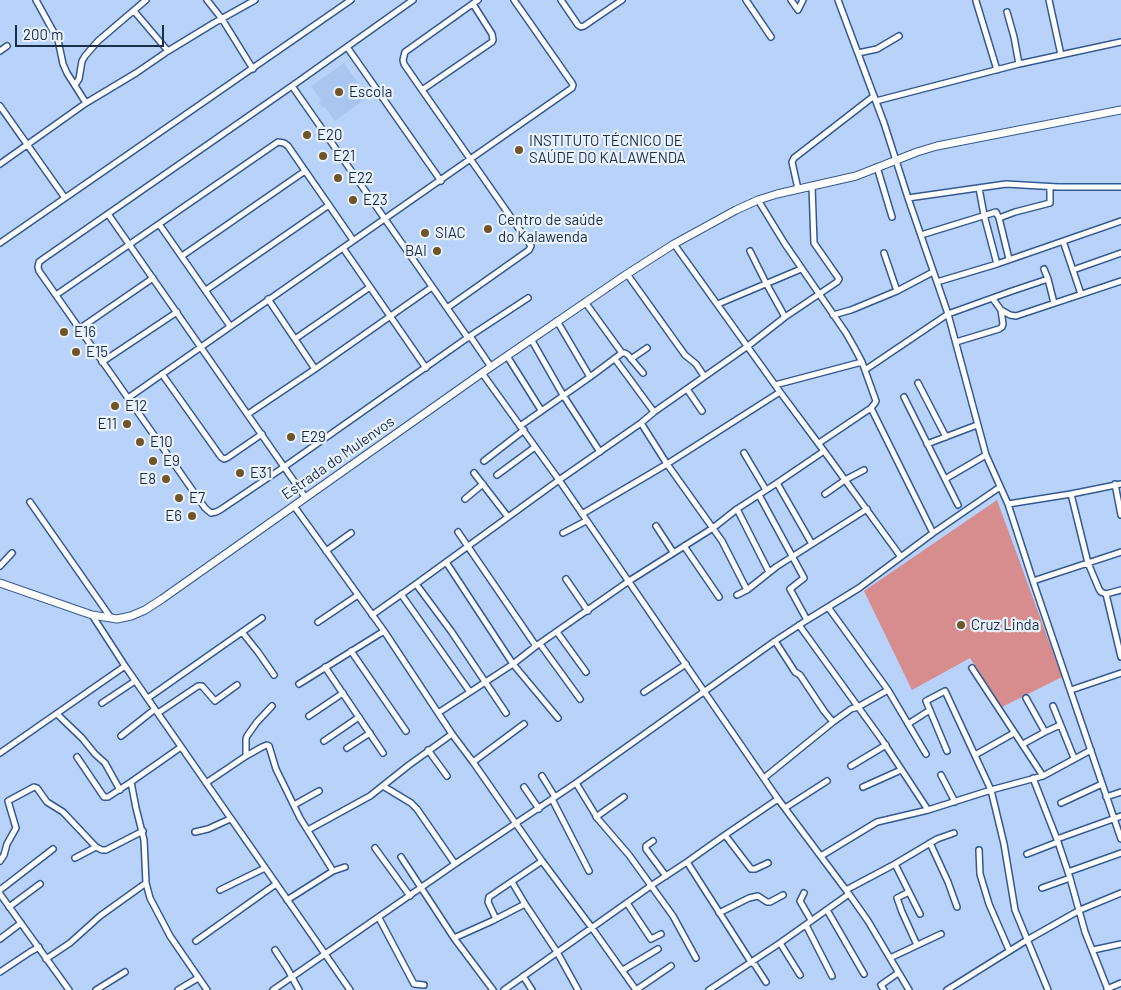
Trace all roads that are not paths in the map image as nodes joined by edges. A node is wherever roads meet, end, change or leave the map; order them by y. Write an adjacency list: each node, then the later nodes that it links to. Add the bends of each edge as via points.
1 (36, 0): 33 (street, via 58,40 67,73)
2 (146, 0): 18 (street)
3 (207, 0): 20 (street)
4 (255, 0): 20 (street)
5 (351, 0): 31 (street)
6 (413, 0): 25 (street)
7 (478, 0): 17 (street)
8 (514, 0): 41 (street, via 573,85)
9 (561, 0): 10 (street, via 581,27)
10 (622, 0)
11 (746, 0): 22 (street)
12 (792, 0): 13 (street, via 798,10)
13 (803, 0)
14 (838, 0): 28 (street)
15 (1050, 0): 29 (street)
16 (976, 1): 32 (street)
17 (472, 4): 35 (street, via 403,55 404,64); 35 (street, via 493,40)
18 (134, 11): 27 (street); 33 (street, via 85,56)
19 (1007, 12): 30 (street)
20 (222, 19): 27 (street); 31 (street)
21 (899, 36): 28 (street, via 877,49)
22 (771, 37)
23 (1121, 42): 29 (street)
24 (7, 46): 26 (street)
25 (347, 47): 34 (street); 46 (street)
26 (0, 51)
27 (168, 51): 37 (street)
28 (858, 53): 36 (street)
29 (1061, 55): 30 (street)
30 (1019, 64): 32 (street)
31 (253, 69): 52 (street)
32 (997, 70): 36 (street)
33 (75, 85): 37 (street)
34 (292, 86): 56 (street); 60 (street)
35 (422, 90): 41 (street)
36 (875, 99): 42 (street); 51 (street, via 794,158)
37 (86, 103): 40 (street)
38 (0, 106): 40 (street)
39 (1121, 110): 42 (street, Estrada do Mulenvos, via 952,142)
40 (27, 145): 43 (street); 52 (street)
41 (470, 160): 46 (street); 99 (street, via 530,246 529,250)
42 (896, 160): 44 (street, Estrada do Mulenvos); 53 (street)
43 (0, 164)
44 (877, 167): 47 (street, Estrada do Mulenvos, via 844,180); 58 (street)
45 (305, 171): 55 (street); 62 (street, via 284,143 278,142); 73 (street)
46 (441, 180): 60 (street)
47 (812, 186): 51 (street, Estrada do Mulenvos); 90 (street, via 814,243 838,279)
48 (1121, 186): 49 (street)
49 (1050, 187): 50 (street, via 1006,184); 59 (street, via 1050,202)
50 (979, 188): 53 (street); 57 (street)
51 (798, 189): 54 (street, Estrada do Mulenvos)
52 (64, 198): 66 (street)
53 (908, 198): 63 (street)
54 (758, 200): 68 (street, Estrada do Mulenvos); 76 (street)
55 (329, 205): 64 (street); 88 (street)
56 (108, 214): 67 (street); 92 (street, via 39,262 39,271)
57 (984, 215): 59 (street, via 994,212); 63 (street); 75 (street)
58 (892, 217)
59 (998, 218): 74 (street)
60 (385, 219): 64 (street); 87 (street)
61 (1121, 221): 65 (street)
62 (159, 224): 67 (street); 73 (street)
63 (921, 235): 79 (street)
64 (353, 240): 69 (street)
65 (1063, 241): 74 (street); 78 (street)
66 (0, 244)
67 (130, 244): 81 (street); 92 (street)
68 (674, 244): 80 (street, Estrada do Mulenvos); 98 (street)
69 (343, 248): 86 (street); 95 (street)
70 (750, 251): 85 (street)
71 (884, 253): 89 (street)
72 (1121, 253): 78 (street)
73 (182, 256): 88 (street)
74 (1009, 259): 75 (street)
75 (997, 264): 84 (street)
76 (801, 269): 85 (street); 90 (street)
77 (1044, 269): 82 (street)
78 (1073, 270): 91 (street)
79 (933, 272): 84 (street); 89 (street)
80 (627, 274): 96 (street, Estrada do Mulenvos); 129 (street, via 685,355)
81 (153, 278): 101 (street); 108 (street)
82 (1048, 279): 94 (street); 97 (street)
83 (1121, 281): 91 (street)
84 (937, 282): 102 (street)
85 (766, 283): 98 (street); 105 (street)
86 (370, 287): 104 (street); 110 (street)
87 (432, 287): 99 (street); 104 (street)
88 (206, 290): 107 (street)
89 (897, 290): 103 (street)
90 (819, 294): 103 (street); 105 (street)
91 (1081, 294): 97 (street)
92 (56, 295): 108 (street)
93 (528, 298): 109 (street)
94 (993, 298): 100 (street); 102 (street)
95 (268, 300): 107 (street); 110 (street)
96 (585, 302): 106 (street, Estrada do Mulenvos); 116 (street)
97 (1054, 303): 100 (street, via 1016,316)
98 (718, 304): 114 (street)
99 (447, 308): 109 (street)
100 (1001, 310): 112 (street, via 1002,327)
101 (177, 312): 113 (street); 120 (street)
102 (948, 314): 112 (street); 125 (street)
103 (833, 315): 121 (street)
104 (391, 316): 123 (street); 124 (street)
105 (785, 317): 114 (street)
106 (557, 321): 111 (street, Estrada do Mulenvos); 130 (street)
107 (230, 326): 113 (street)
108 (79, 329): 120 (street)
109 (469, 337): 122 (street); 123 (street)
110 (295, 339): 124 (street)
111 (531, 339): 117 (street, Estrada do Mulenvos); 135 (street)
112 (956, 342): 144 (street)
113 (201, 346): 128 (street); 142 (street)
114 (748, 346): 129 (street); 132 (street)
115 (647, 348): 119 (street)
116 (622, 352): 118 (street); 119 (street)
117 (507, 356): 122 (street, Estrada do Mulenvos); 139 (street)
118 (615, 359): 130 (street); 141 (street)
119 (631, 359): 127 (street)
120 (102, 362): 137 (street)
121 (862, 362): 125 (street); 132 (street)
122 (491, 367): 126 (street, Estrada do Mulenvos)
123 (426, 368): 157 (street)
124 (315, 369): 142 (street)
125 (865, 370): 138 (street, via 876,401)
126 (482, 373): 145 (street); 173 (street, Estrada do Mulenvos)
127 (642, 373)
128 (162, 374): 137 (street); 146 (street, via 224,459)
129 (704, 376): 133 (street)
130 (590, 377): 135 (street)
131 (918, 383): 147 (street)
132 (775, 385): 134 (street)
133 (688, 389): 140 (street); 141 (street)
134 (780, 392): 148 (street); 156 (street)
135 (563, 395): 139 (street); 152 (street)
136 (904, 397): 149 (street)
137 (128, 398): 157 (street, via 211,512 220,510)
138 (871, 408): 148 (street); 190 (street)
139 (541, 410): 145 (street)
140 (702, 411)
141 (654, 412): 143 (street)
142 (248, 414): 146 (street)
143 (641, 423): 152 (street); 156 (street)
144 (977, 425): 147 (street); 154 (street)
145 (522, 428): 150 (street); 155 (street)
146 (262, 434): 157 (street)
147 (946, 437): 149 (street)
148 (819, 443): 151 (street)
149 (927, 444): 161 (street)
150 (535, 447): 160 (street); 162 (street)
151 (824, 450): 163 (street); 164 (street)
152 (600, 452): 162 (street)
153 (744, 453): 169 (street)
154 (986, 455): 161 (street); 168 (street)
155 (484, 461)
156 (667, 464): 181 (street); 186 (street)
157 (284, 467): 173 (street)
158 (864, 470): 163 (street)
159 (474, 473): 165 (street)
160 (497, 475)
161 (945, 479): 178 (street)
162 (559, 480): 181 (street); 183 (street)
163 (845, 480): 170 (street); 180 (street)
164 (777, 483): 169 (street); 191 (street)
165 (483, 484): 174 (street); 183 (street)
166 (1114, 484): 167 (street); 171 (street); 182 (street)
167 (1121, 484)
168 (1000, 487): 176 (street); 190 (street)
169 (766, 490): 172 (street)
170 (825, 494)
171 (1071, 494): 176 (street); 201 (street)
172 (759, 495): 179 (street); 198 (street)
173 (305, 497): 177 (street, Estrada do Mulenvos)
174 (465, 499)
175 (30, 502): 220 (street)
176 (1008, 504): 206 (street)
177 (294, 506): 194 (street); 220 (street, Estrada do Mulenvos, via 145,610 126,618)
178 (958, 506)
179 (737, 509): 186 (street); 203 (street)
180 (867, 509): 191 (street); 199 (street)
181 (582, 514): 184 (street)
182 (1121, 515)
183 (508, 517): 192 (street)
184 (586, 521): 189 (street); 205 (street)
185 (656, 526): 195 (street)
186 (713, 528): 193 (street); 209 (street)
187 (458, 532): 192 (street)
188 (351, 533): 194 (street)
189 (563, 533)
190 (933, 533): 199 (street)
191 (812, 544): 198 (street)
192 (467, 546): 200 (street); 232 (street)
193 (684, 546): 195 (street); 215 (street)
194 (326, 551): 213 (street)
195 (673, 552): 205 (street)
196 (1121, 552): 201 (street)
197 (12, 553): 202 (street)
198 (792, 556): 203 (street); 222 (street, via 804,578 790,590)
199 (901, 557): 216 (street)
200 (446, 562): 208 (street); 235 (street)
201 (1088, 563): 206 (street); 212 (street, via 1100,592)
202 (0, 566)
203 (769, 572): 209 (street)
204 (566, 579): 217 (street)
205 (629, 581): 217 (street); 236 (street)
206 (1033, 581): 248 (street)
207 (0, 583): 218 (street, Estrada do Mulenvos)
208 (416, 584): 211 (street); 244 (street)
209 (746, 590): 214 (street)
210 (1121, 590): 212 (street)
211 (400, 594): 219 (street); 250 (street)
212 (1106, 594): 225 (street)
213 (358, 595): 219 (street); 224 (street)
214 (737, 595)
215 (719, 597)
216 (828, 607): 222 (street); 247 (street)
217 (588, 611): 229 (street)
218 (92, 615): 220 (street, Estrada do Mulenvos); 237 (street)
219 (372, 615): 227 (street)
220 (111, 618)
221 (262, 618): 228 (street)
222 (808, 620): 226 (street)
223 (1121, 620): 225 (street)
224 (318, 622)
225 (1113, 622): 230 (street)
226 (799, 625): 231 (street); 259 (street)
227 (384, 631): 233 (street); 262 (street)
228 (242, 632): 242 (street); 253 (street)
229 (556, 632): 232 (street); 240 (street)
230 (1118, 634): 234 (street)
231 (775, 641): 249 (street); 268 (street)
232 (538, 645): 235 (street); 254 (street)
233 (351, 651): 238 (street); 272 (street)
234 (1121, 657)
235 (513, 664): 244 (street); 267 (street)
236 (686, 664): 249 (street); 251 (street)
237 (125, 666): 243 (street); 264 (street)
238 (325, 667): 245 (street); 252 (street)
239 (972, 668): 275 (street)
240 (586, 672)
241 (1121, 673): 248 (street)
242 (274, 675)
243 (135, 680): 253 (street); 256 (street)
244 (485, 683): 250 (street); 263 (street)
245 (299, 684)
246 (237, 685): 261 (street, via 216,700 198,686)
247 (888, 690): 259 (street); 270 (street)
248 (1071, 690): 284 (street)
249 (705, 691): 300 (street); 305 (street)
250 (470, 692): 262 (street)
251 (644, 692)
252 (343, 693): 265 (street); 266 (street)
253 (148, 698): 261 (street)
254 (580, 698)
255 (1026, 698): 273 (street)
256 (102, 703)
257 (272, 706): 290 (street, via 247,736)
258 (1053, 706): 271 (street)
259 (858, 707): 268 (street); 280 (street)
260 (930, 710): 270 (street); 285 (street); 289 (street, via 927,700 946,691)
261 (157, 711): 277 (street); 281 (street)
262 (438, 713): 276 (street)
263 (506, 713)
264 (57, 714): 286 (street); 310 (street, via 105,763)
265 (309, 716)
266 (359, 716): 274 (street); 278 (street)
267 (558, 718)
268 (833, 722): 300 (street)
269 (524, 724): 293 (street)
270 (908, 724): 288 (street)
271 (1060, 725): 273 (street); 292 (street)
272 (406, 731)
273 (1045, 732): 279 (street)
274 (370, 733): 282 (street); 287 (street)
275 (1014, 733): 279 (street); 289 (street)
276 (452, 734): 283 (street); 293 (street)
277 (121, 736)
278 (324, 741)
279 (1023, 744): 299 (street)
280 (886, 745): 294 (street); 295 (street)
281 (181, 747): 303 (street); 304 (street)
282 (348, 748)
283 (428, 750): 297 (street); 307 (street)
284 (1091, 750): 292 (street); 306 (street)
285 (948, 751)
286 (0, 753)
287 (383, 753)
288 (926, 754)
289 (975, 755): 311 (street)
290 (246, 756): 304 (street); 320 (street, via 269,746 276,769)
291 (77, 758): 310 (street, via 104,797)
292 (1074, 758): 299 (street)
293 (473, 762): 328 (street)
294 (851, 766)
295 (901, 770): 309 (street); 323 (street)
296 (941, 775): 318 (street)
297 (447, 776)
298 (542, 776): 316 (street)
299 (1043, 776): 301 (street)
300 (764, 778): 317 (street)
301 (1033, 778): 311 (street); 336 (street)
302 (827, 781): 322 (street)
303 (131, 782): 310 (street); 330 (street)
304 (206, 782): 326 (street)
305 (576, 783): 316 (street); 324 (street)
306 (1102, 784): 315 (street); 319 (street)
307 (384, 786): 329 (street); 351 (street, via 417,809)
308 (524, 787): 321 (street)
309 (863, 787)
310 (120, 790)
311 (991, 790): 318 (street); 394 (street, via 1004,844 1012,900)
312 (318, 791): 320 (street)
313 (1121, 792): 315 (street)
314 (624, 797): 324 (street)
315 (1106, 797): 327 (street)
316 (553, 798): 321 (street); 355 (street)
317 (778, 799): 322 (street); 333 (street)
318 (954, 802): 323 (street)
319 (1061, 803)
320 (294, 805): 329 (street)
321 (539, 808): 328 (street)
322 (785, 808): 344 (street)
323 (928, 810): 344 (street, via 877,822)
324 (596, 816): 363 (street)
325 (1121, 816): 327 (street)
326 (230, 819): 331 (street); 354 (street)
327 (1113, 819): 334 (street); 336 (street)
328 (516, 824): 348 (street); 351 (street)
329 (308, 830): 356 (street)
330 (143, 831): 338 (street, via 106,850); 360 (street)
331 (195, 832)
332 (954, 833): 337 (street)
333 (725, 835): 349 (street); 350 (street, via 751,869)
334 (1121, 839)
335 (653, 841): 358 (street, via 646,849)
336 (1057, 841): 342 (street); 357 (street)
337 (930, 843): 352 (street); 379 (street)
338 (96, 847): 346 (street); 347 (street, via 34,787 8,801 16,828)
339 (375, 848): 374 (street)
340 (53, 849): 366 (street)
341 (979, 850): 402 (street, via 979,867 987,896)
342 (1027, 854)
343 (1121, 854): 357 (street)
344 (821, 856): 368 (street)
345 (401, 857): 364 (street)
346 (75, 858)
347 (0, 861)
348 (542, 861): 359 (street); 389 (street)
349 (687, 862): 358 (street); 382 (street)
350 (768, 863)
351 (455, 864): 364 (street)
352 (895, 864): 368 (street); 369 (street)
353 (345, 867): 356 (street)
354 (265, 868): 362 (street); 367 (street)
355 (589, 871)
356 (333, 872): 375 (street)
357 (1069, 875): 365 (street); 381 (street)
358 (666, 876): 363 (street)
359 (512, 882): 377 (street); 385 (street, via 489,897)
360 (146, 883): 408 (street); 419 (street, via 170,936)
361 (40, 884): 378 (street)
362 (276, 884): 375 (street); 395 (street)
363 (652, 885): 376 (street); 406 (street)
364 (422, 888): 374 (street); 392 (street)
365 (1042, 888)
366 (0, 890)
367 (220, 890)
368 (847, 892): 380 (street); 407 (street)
369 (909, 892): 383 (street); 398 (street, via 897,898)
370 (804, 893): 386 (street, via 800,901)
371 (1121, 893): 381 (street)
372 (0, 894): 378 (street)
373 (783, 895): 382 (street, via 770,902 758,896 749,898)
374 (410, 896): 384 (street)
375 (287, 900): 405 (street)
376 (627, 903): 389 (street); 390 (street, via 650,938)
377 (525, 904): 385 (street); 404 (street)
378 (9, 907): 387 (street)
379 (956, 907)
380 (827, 910): 386 (street); 415 (street)
381 (1080, 910): 394 (street); 403 (street)
382 (719, 913): 409 (street)
383 (920, 914)
384 (379, 918): 405 (street); 423 (street, via 414,984)
385 (496, 919): 392 (street)
386 (811, 920): 388 (street)
387 (21, 923): 393 (street); 399 (street)
388 (806, 925): 396 (street); 418 (street)
389 (592, 928): 404 (street); 411 (street)
390 (661, 934)
391 (941, 934): 398 (street)
392 (454, 938): 432 (street)
393 (0, 939)
394 (1026, 940): 402 (street); 440 (street)
395 (196, 941)
396 (780, 943): 409 (street); 416 (street)
397 (1121, 944): 403 (street)
398 (918, 945): 407 (street)
399 (38, 947): 408 (street); 412 (street)
400 (658, 949): 411 (street)
401 (275, 950): 420 (street)
402 (1009, 950): 439 (street)
403 (1093, 950): 424 (street)
404 (558, 952): 417 (street); 435 (street)
405 (326, 954): 420 (street); 431 (street)
406 (696, 958)
407 (890, 958): 414 (street)
408 (46, 959): 425 (street)
409 (751, 962): 421 (street); 436 (street)
410 (671, 966): 411 (street, via 636,990)
411 (623, 970)
412 (0, 972)
413 (125, 972): 426 (street)
414 (898, 973): 437 (street, via 881,985); 438 (street)
415 (864, 974)
416 (800, 975)
417 (523, 976): 433 (street); 434 (street)
418 (832, 976)
419 (198, 978): 427 (street); 428 (street)
420 (292, 978): 429 (street); 430 (street)
421 (766, 982)
422 (1121, 983): 424 (street)
423 (424, 985)
424 (1108, 989)
425 (69, 990)
426 (96, 990)
427 (178, 990)
428 (207, 990)
429 (273, 990)
430 (299, 990)
431 (350, 990)
432 (493, 990)
433 (504, 990)
434 (532, 990)
435 (578, 990)
436 (709, 990)
437 (884, 990)
438 (909, 990)
439 (947, 990)
440 (1048, 990)

